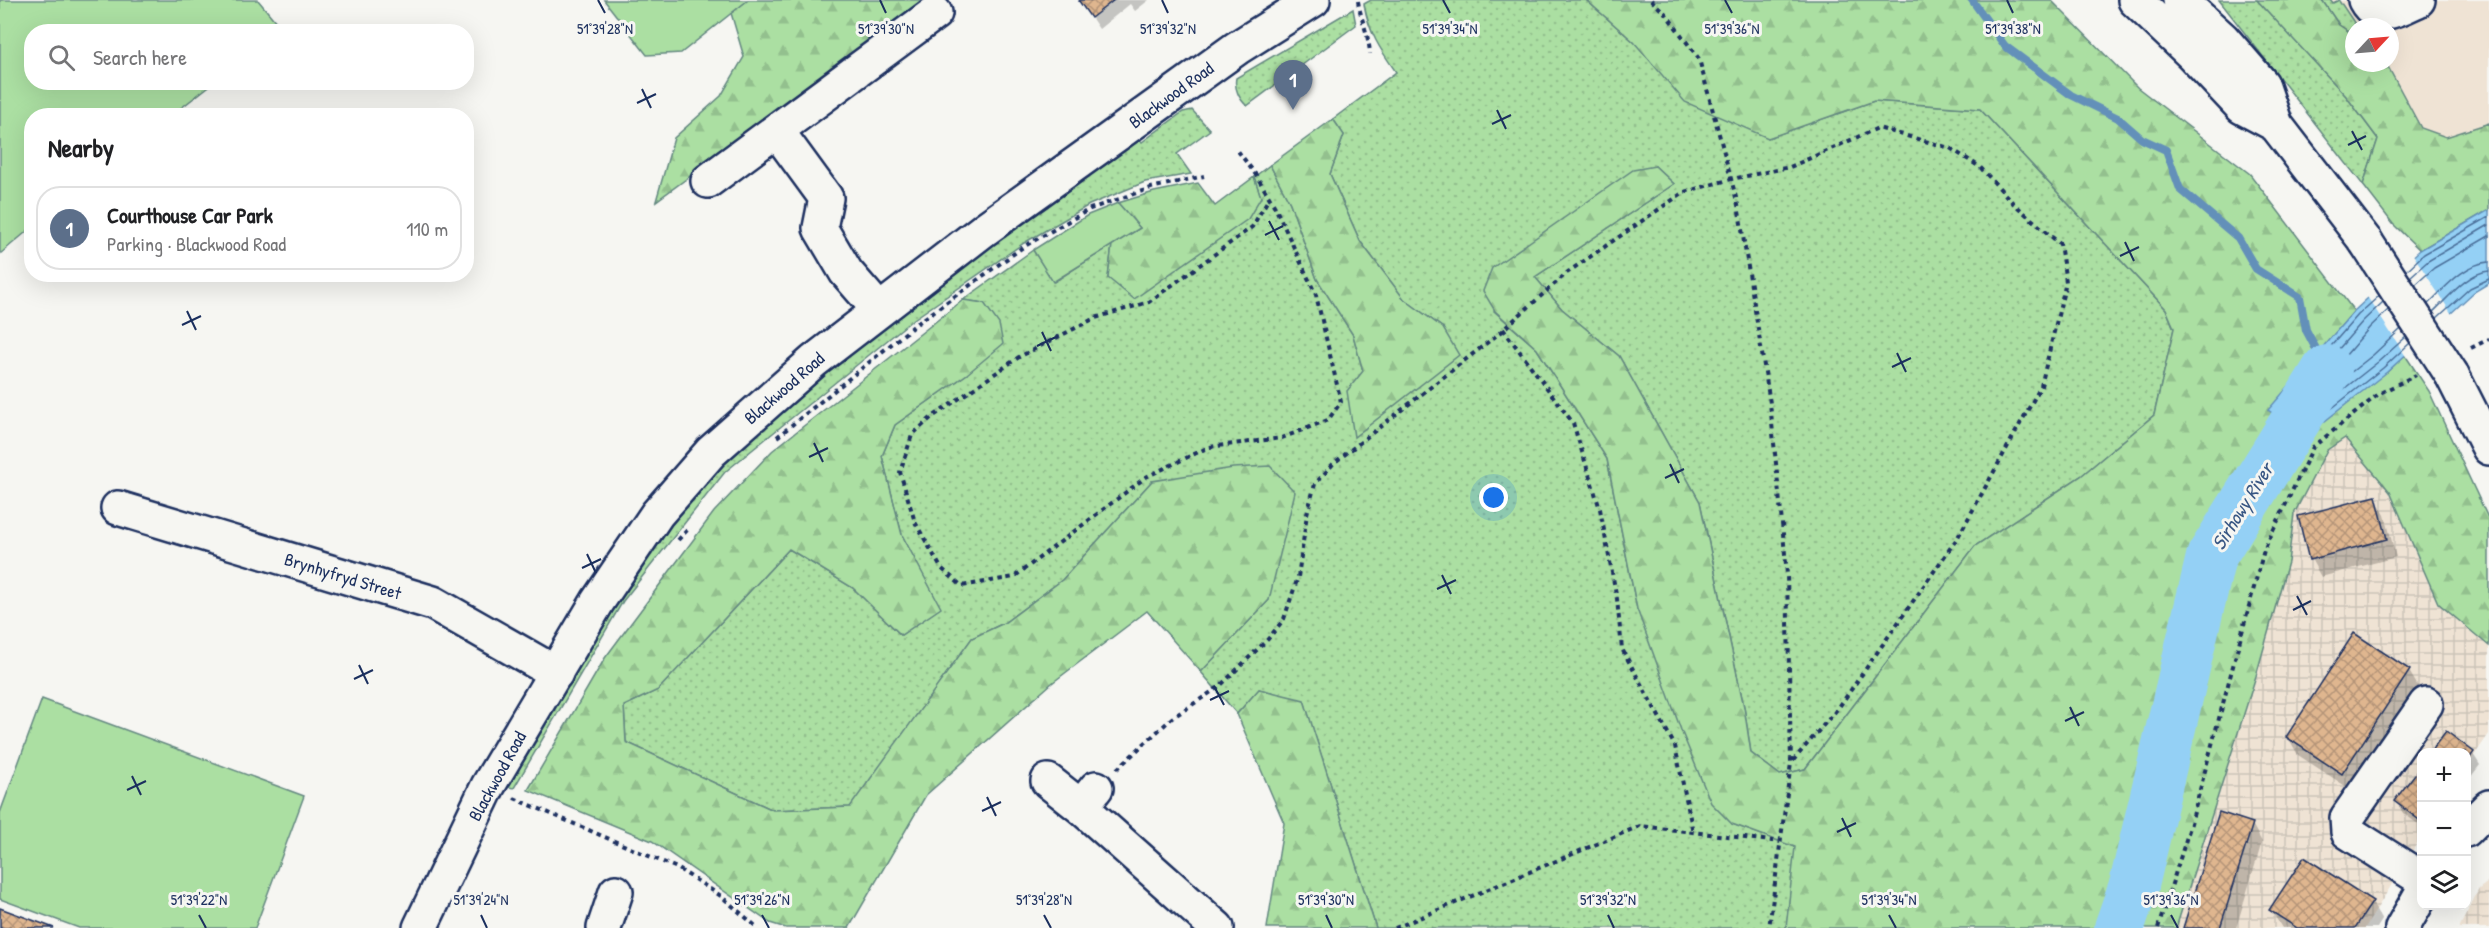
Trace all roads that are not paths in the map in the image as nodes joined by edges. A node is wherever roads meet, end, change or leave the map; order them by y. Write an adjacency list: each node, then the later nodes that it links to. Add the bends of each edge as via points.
1 (1313, 0): 10 (main road, Blackwood Road, via 1196,77)
2 (2135, 0): 7 (main road, via 2242,107)
3 (2180, 0): 7 (main road, via 2223,39 2262,84)
4 (2365, 0): 5 (main road, via 2379,13)
5 (2418, 0)
6 (935, 14): 8 (main road)
7 (2276, 125): 11 (main road, bridge, via 2366,242 2445,367)
8 (777, 131): 9 (main road); 10 (main road, via 826,198 820,228 846,272)
9 (708, 181)
10 (879, 310): 13 (main road, Blackwood Road, via 711,452 657,514 598,601)
11 (2489, 448)
12 (118, 508): 13 (main road, Brynhyfryd Street, via 433,603)
13 (556, 673): 22 (main road, Blackwood Road, via 488,786)
14 (2426, 704): 18 (main road, via 2347,818 2348,832)
15 (1048, 781): 21 (main road, via 1088,798)
16 (2489, 807): 17 (main road)
17 (2471, 825)
18 (2417, 876)
19 (616, 892): 23 (main road)
20 (2417, 900): 24 (main road)
21 (1214, 927)
22 (420, 928)
23 (604, 928)
24 (2402, 928)

